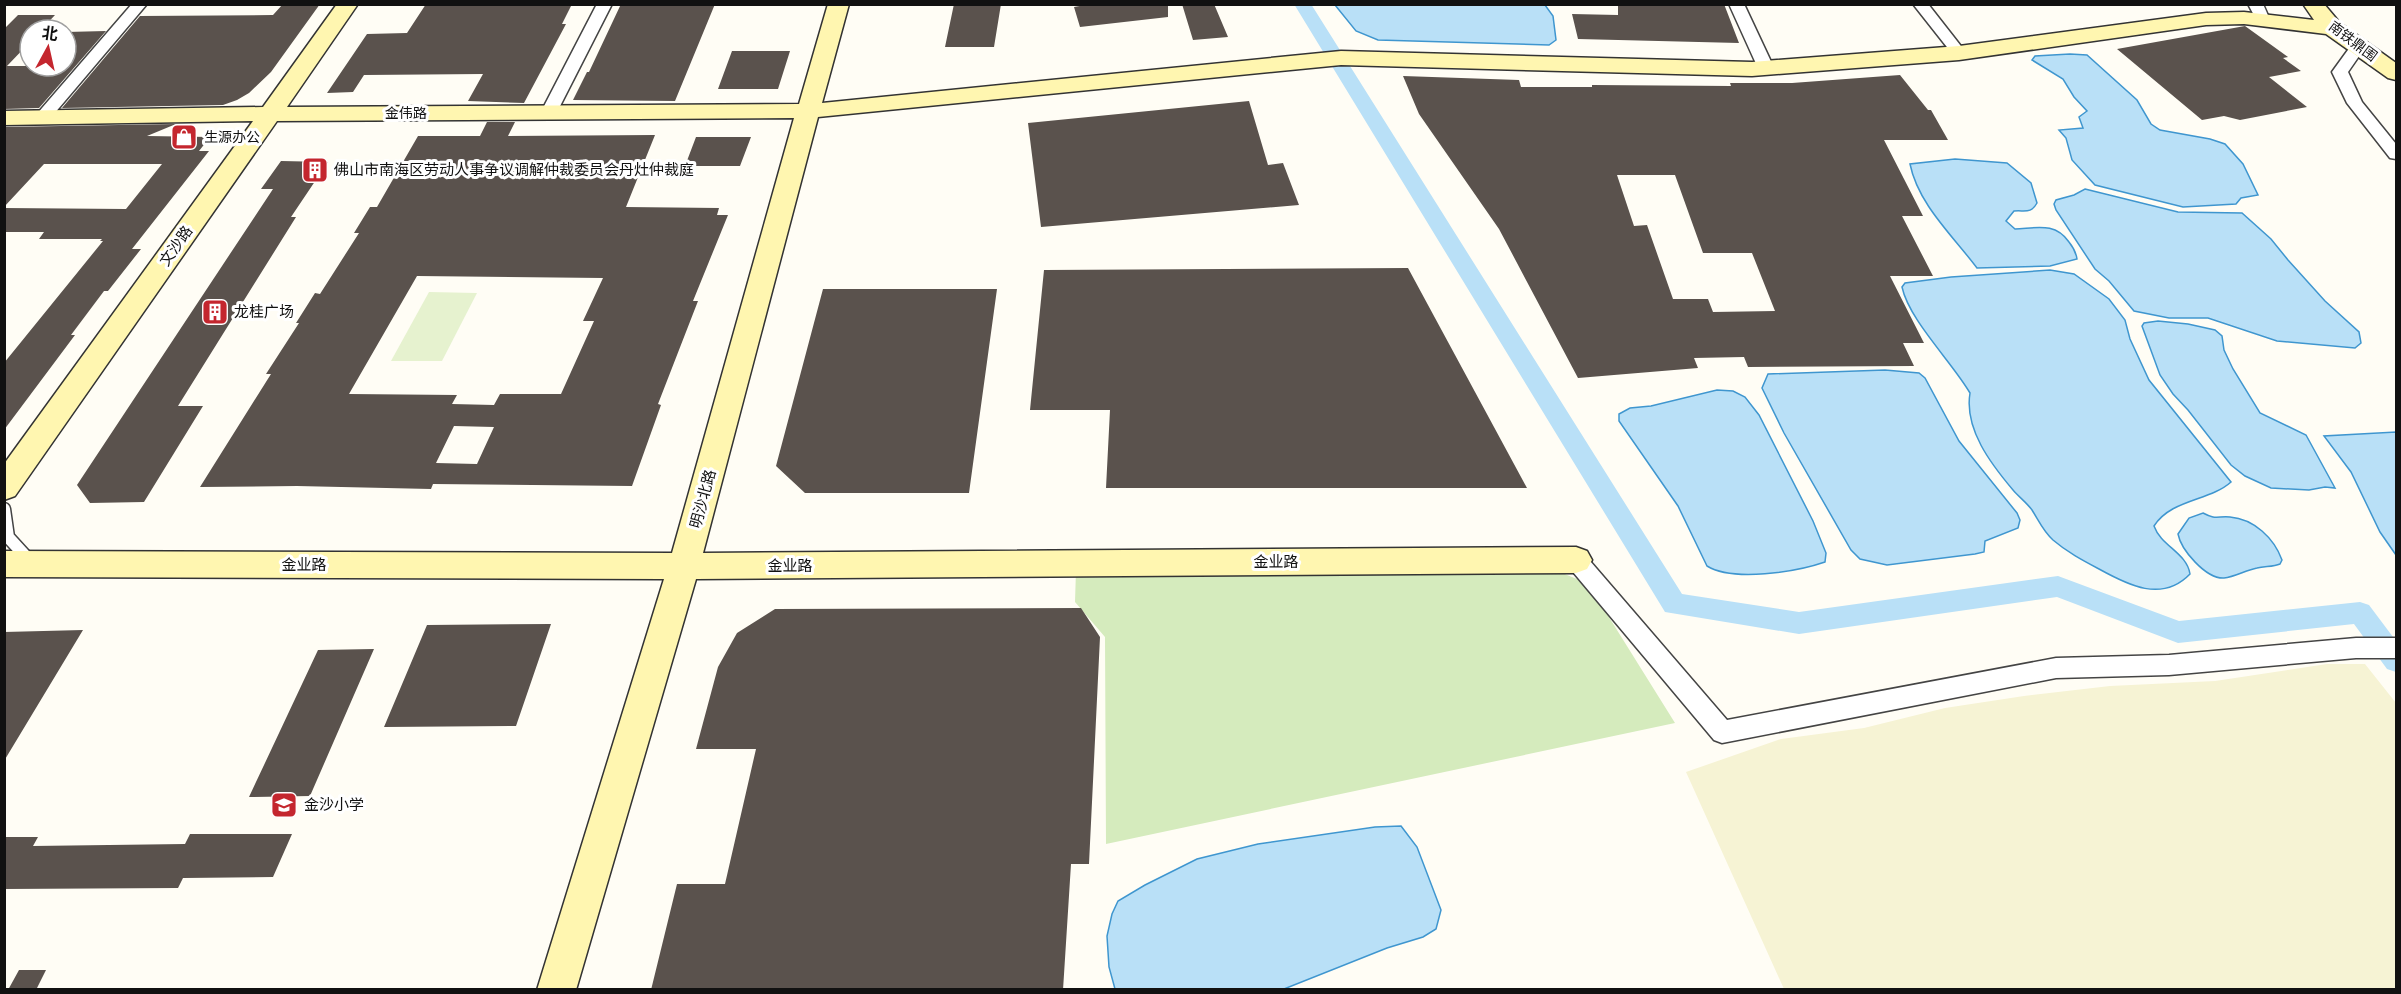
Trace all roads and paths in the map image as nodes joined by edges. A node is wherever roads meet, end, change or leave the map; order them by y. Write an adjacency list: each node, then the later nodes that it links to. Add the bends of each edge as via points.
1 (140, 4): 18 (street)
2 (348, 4): 16 (street, 文沙路)
3 (605, 4): 15 (street)
4 (840, 4): 14 (street, 明沙北路)
5 (1736, 4): 12 (street)
6 (1920, 4): 11 (street)
7 (2313, 4): 9 (street, 南铁鼎围)
8 (2259, 12): 9 (street, 金伟路); 11 (street, 金伟路, via 2244,18 2206,19)
9 (2332, 28): 10 (street, 南铁鼎围)
10 (2358, 46): 13 (street, 南铁鼎围); 19 (street, via 2340,72 2355,103)
11 (1959, 53): 12 (street, 金伟路)
12 (1766, 68): 14 (street, 金伟路, via 1333,59)
13 (2397, 73)
14 (808, 111): 15 (street, 金伟路); 24 (street, 明沙北路)
15 (549, 112): 16 (street, 金伟路)
16 (271, 114): 18 (street, 金伟路); 20 (street, 文沙路)
17 (4, 118): 18 (street, 金伟路)
18 (42, 118)
19 (2397, 154)
20 (4, 488)
21 (4, 509): 23 (lane, via 8,537)
22 (1576, 560): 24 (street, 金业路); 26 (street, via 1722,732 2056,668 2169,665 2356,648)
23 (19, 564): 24 (street, 金业路); 25 (lane)
24 (684, 566): 27 (street, 明沙北路)
25 (4, 574)
26 (2397, 648)
27 (555, 990)

